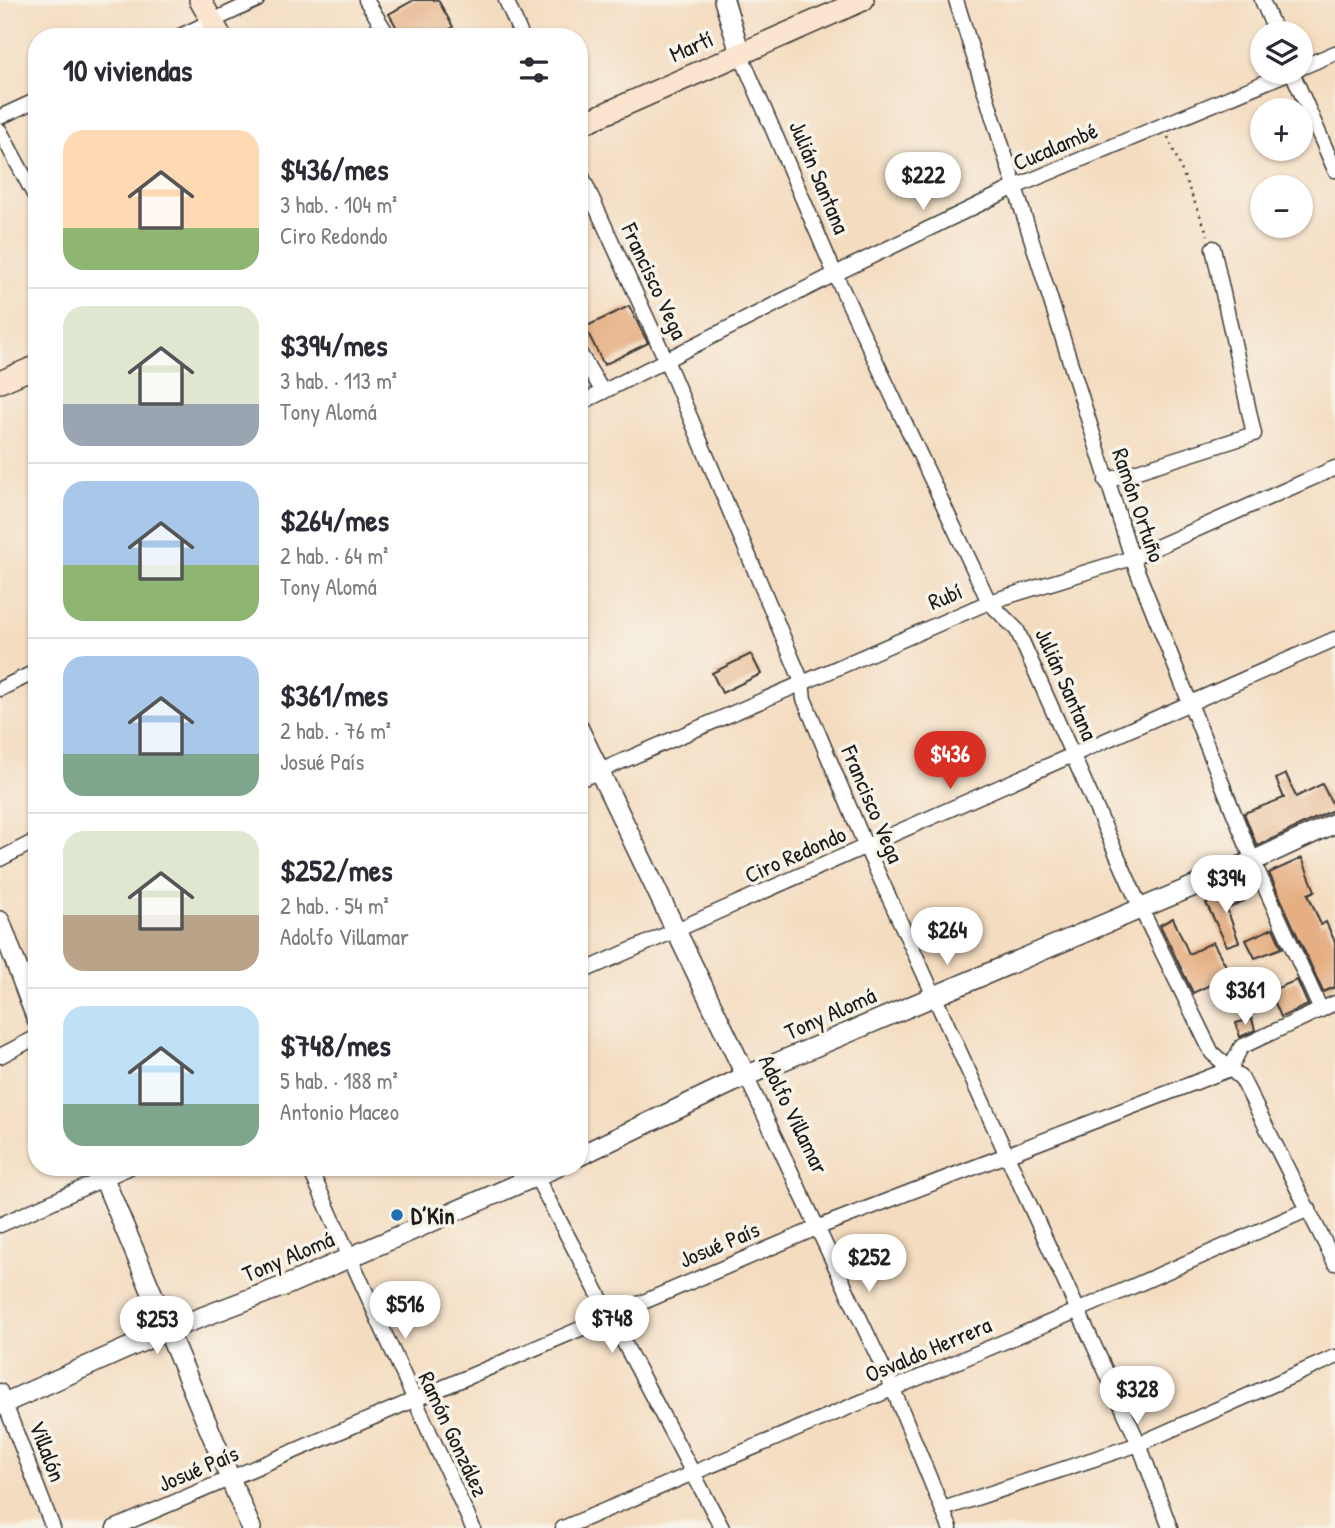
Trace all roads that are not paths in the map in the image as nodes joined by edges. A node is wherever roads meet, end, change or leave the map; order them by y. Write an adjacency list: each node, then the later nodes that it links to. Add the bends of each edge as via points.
1 (200, 0): 10 (main road)
2 (257, 0): 11 (street)
3 (366, 0): 12 (street)
4 (506, 0): 13 (street)
5 (724, 0): 14 (street, Julián Santana)
6 (863, 0): 14 (main road, Martí)
7 (956, 0): 25 (street, Ramón Ortuño)
8 (1262, 0): 9 (street)
9 (1271, 21)
10 (216, 28)
11 (218, 28)
12 (383, 28)
13 (518, 28)
14 (740, 53): 21 (main road, Martí); 28 (street, Julián Santana)
15 (1335, 53): 16 (street)
16 (1313, 62)
17 (1262, 84): 25 (street, Cucalambé)
18 (1296, 84): 23 (street)
19 (28, 104): 20 (street)
20 (0, 117)
21 (588, 121)
22 (0, 131): 24 (street)
23 (1335, 170)
24 (28, 183)
25 (1015, 187): 28 (street, Cucalambé); 36 (street, Ramón Ortuño)
26 (588, 190): 29 (street, Francisco Vega)
27 (1213, 248): 36 (street, via 1254,434)
28 (835, 274): 29 (street, Cucalambé); 38 (street, Julián Santana)
29 (666, 360): 33 (street, Cucalambé); 41 (street, Francisco Vega)
30 (588, 367): 33 (street)
31 (28, 370): 32 (main road)
32 (0, 382)
33 (603, 392): 34 (street, Cucalambé)
34 (588, 400)
35 (1335, 468): 37 (street, Rubí)
36 (1106, 481): 37 (street, Ramón Ortuño)
37 (1132, 558): 38 (street, Rubí); 43 (street, Ramón Ortuño)
38 (989, 602): 41 (street, Rubí); 45 (street, Julián Santana, via 1017,630)
39 (1335, 639): 43 (street, Ciro Redondo)
40 (28, 675): 42 (street)
41 (802, 682): 46 (street, Rubí); 50 (street, Francisco Vega, via 804,699)
42 (0, 689)
43 (1190, 705): 45 (street, Ciro Redondo); 52 (street, Ramón Ortuño)
44 (588, 747): 46 (street, Adolfo Villamar)
45 (1072, 755): 50 (street, Ciro Redondo); 53 (street, Julián Santana)
46 (600, 770): 47 (street, Rubí); 55 (street, Adolfo Villamar)
47 (588, 776)
48 (1335, 823): 52 (street, Tony Alomá)
49 (28, 845): 51 (street)
50 (866, 847): 55 (street, Ciro Redondo); 57 (street, Francisco Vega)
51 (0, 859)
52 (1253, 861): 53 (street, Tony Alomá); 60 (street, Ramón Ortuño)
53 (1141, 909): 57 (street, Tony Alomá); 63 (street, Julián Santana, via 1212,1053)
54 (0, 921): 58 (street)
55 (678, 930): 56 (street, Ciro Redondo); 64 (street, Adolfo Villamar)
56 (588, 969)
57 (934, 994): 64 (street, Tony Alomá); 66 (street, Francisco Vega)
58 (28, 996)
59 (1335, 1003): 60 (street)
60 (1321, 1010): 63 (street, via 1241,1047)
61 (28, 1042): 62 (street)
62 (0, 1056)
63 (1230, 1069): 66 (street, Josué País); 72 (street, Julián Santana, via 1242,1080)
64 (746, 1076): 65 (street, Tony Alomá); 74 (street, Adolfo Villamar)
65 (588, 1153)
66 (1007, 1153): 74 (street, Josué País); 77 (street, Francisco Vega)
67 (96, 1176): 73 (street)
68 (103, 1176): 79 (street)
69 (313, 1176): 75 (street, Ramón González)
70 (525, 1176): 75 (street, Tony Alomá)
71 (536, 1176): 78 (street)
72 (1309, 1209): 76 (street, Julián Santana); 77 (street, Osvaldo Herrera)
73 (0, 1225)
74 (819, 1227): 78 (street, Josué País); 81 (street, Adolfo Villamar)
75 (349, 1257): 79 (street, Tony Alomá); 83 (street, Ramón González)
76 (1335, 1263)
77 (1079, 1310): 81 (street, Osvaldo Herrera); 84 (street, Francisco Vega)
78 (610, 1315): 83 (street, Josué País); 85 (street)
79 (168, 1330): 82 (street, Tony Alomá); 86 (street)
80 (1335, 1357): 84 (street)
81 (893, 1389): 85 (street, Osvaldo Herrera); 87 (street, Adolfo Villamar)
82 (2, 1400): 88 (street, Villalón)
83 (412, 1400): 86 (street, Josué País); 91 (street, Ramón González)
84 (1139, 1444): 87 (street); 95 (street, Francisco Vega)
85 (694, 1471): 92 (street, Osvaldo Herrera); 93 (street)
86 (230, 1480): 89 (street, Josué País); 90 (street)
87 (943, 1508): 94 (street, Adolfo Villamar)
88 (53, 1528)
89 (114, 1528)
90 (251, 1528)
91 (473, 1528)
92 (563, 1528)
93 (722, 1528)
94 (950, 1528)
95 (1170, 1528)

